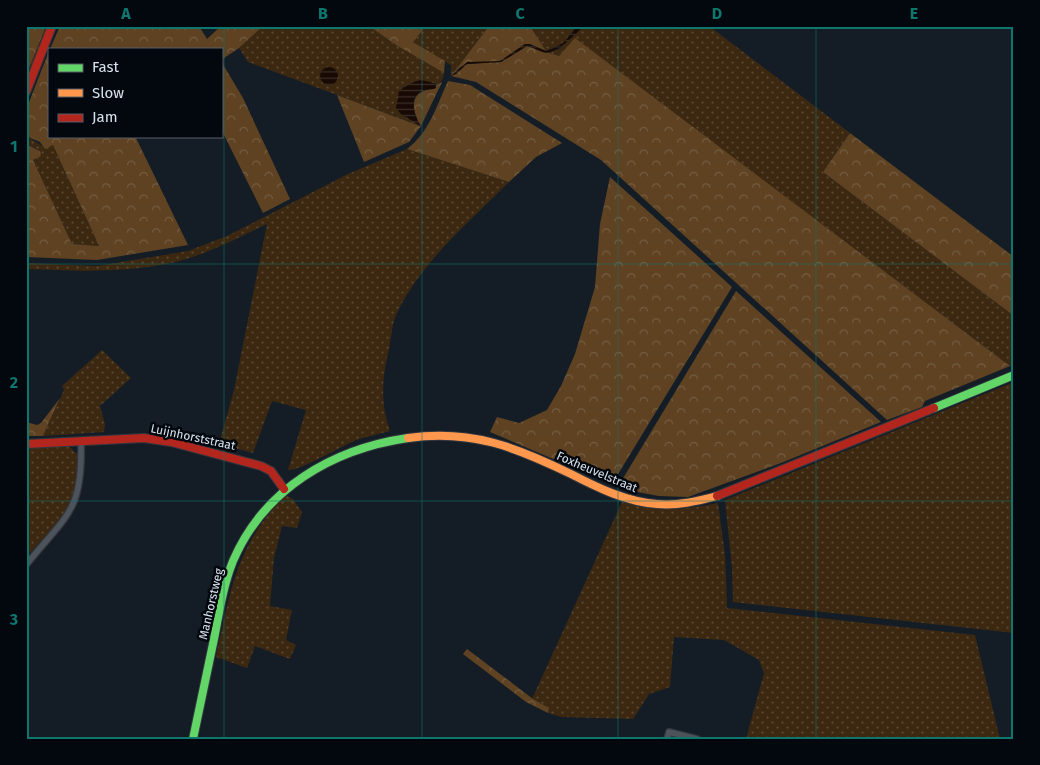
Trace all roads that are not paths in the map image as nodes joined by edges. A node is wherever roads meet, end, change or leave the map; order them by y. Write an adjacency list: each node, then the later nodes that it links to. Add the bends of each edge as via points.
1 (52, 26): 2 (street)
2 (26, 92)
3 (1014, 375): 6 (street, Foxheuvelstraat, via 718,496 690,502 655,504 630,499 514,448 486,438 464,435 407,437 346,452)
4 (81, 442): 5 (street, Luijnhorststraat); 6 (street, Luijnhorststraat, via 144,438 171,442 262,466 271,471); 7 (street, via 82,470 79,492 72,509)
5 (26, 444)
6 (284, 489): 8 (street, Manhorstweg, via 256,522 233,562)
7 (26, 564)
8 (193, 739)
9 (667, 739): 10 (street, via 669,732)
10 (697, 739)

